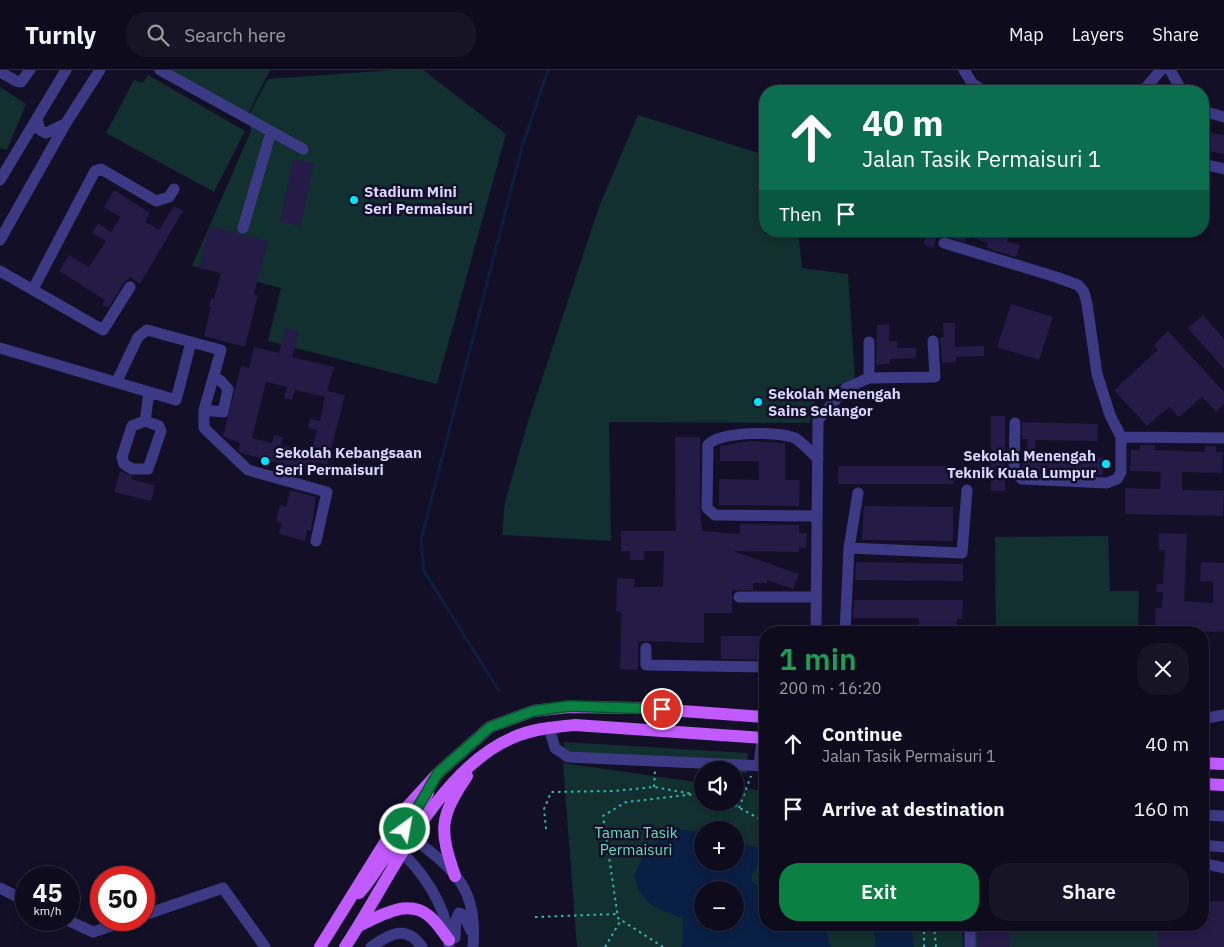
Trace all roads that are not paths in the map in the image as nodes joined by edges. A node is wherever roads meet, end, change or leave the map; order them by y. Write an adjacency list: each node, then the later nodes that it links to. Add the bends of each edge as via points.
1 (30, 70): 8 (street, via 21,82)
2 (66, 70): 14 (street)
3 (100, 70): 15 (street)
4 (160, 70): 16 (street)
5 (964, 70): 9 (street)
6 (1161, 70): 10 (street)
7 (1170, 70): 11 (street)
8 (0, 72)
9 (975, 85)
10 (1148, 85)
11 (1179, 85)
12 (1209, 113): 13 (street)
13 (1224, 117)
14 (37, 118): 15 (street, via 40,130 46,133); 20 (street)
15 (66, 123): 23 (street)
16 (271, 132): 17 (street); 22 (street)
17 (303, 149)
18 (1209, 165): 19 (street)
19 (1224, 169)
20 (2, 172)
21 (174, 190): 27 (street, via 169,197 156,201 101,168 95,171)
22 (243, 228)
23 (0, 240)
24 (944, 243): 39 (street, via 1078,285 1087,304 1097,374)
25 (0, 271): 27 (street)
26 (130, 287): 27 (street, via 103,330)
27 (33, 289)
28 (934, 341): 33 (street, via 935,377)
29 (191, 342): 32 (street, via 221,350); 34 (street, via 147,330 138,337); 35 (street, via 176,400)
30 (869, 342): 33 (street)
31 (0, 348): 34 (street)
32 (214, 377): 36 (street); 36 (street, via 228,389 223,412)
33 (869, 378): 41 (street, via 846,388 818,420)
34 (117, 381): 35 (street)
35 (149, 392): 37 (street)
36 (204, 410): 45 (street, via 204,428 248,470 328,492)
37 (145, 421)
38 (1015, 423): 39 (street, via 1014,472 1022,479 1107,483 1117,479 1121,472)
39 (1121, 437): 40 (street)
40 (1224, 438)
41 (818, 459): 44 (street); 44 (street, via 796,439 782,434 724,436 708,445 705,495 706,508 715,516)
42 (967, 490): 46 (street, via 962,553)
43 (858, 493): 46 (street)
44 (817, 516): 48 (street)
45 (316, 541)
46 (849, 548): 50 (street)
47 (739, 597): 48 (street)
48 (816, 597): 49 (street)
49 (816, 626)
50 (845, 626)
51 (646, 648): 52 (street, via 646,665)
52 (759, 667)
53 (662, 709): 55 (main road); 58 (main road); 64 (main road, via 569,706 533,711 490,727)
54 (1224, 715): 56 (street)
55 (759, 717)
56 (1209, 718)
57 (549, 727): 58 (main road, via 575,724); 60 (main road, via 512,737); 63 (street, via 555,748 568,757)
58 (661, 731): 59 (main road)
59 (759, 738)
60 (480, 755): 69 (main road, via 433,805); 74 (main road, via 446,813 444,846)
61 (1209, 763): 62 (main road)
62 (1224, 764)
63 (759, 765)
64 (438, 773): 69 (main road, via 405,829); 77 (main road, via 407,807)
65 (1209, 784): 66 (main road)
66 (1224, 784)
67 (1209, 816): 68 (street)
68 (1224, 816)
69 (406, 844): 74 (street, via 442,861); 77 (main road, via 390,849 370,881); 79 (main road); 82 (street, via 448,926)
70 (1209, 845): 71 (street)
71 (1224, 846)
72 (1209, 865): 73 (street)
73 (1224, 868)
74 (455, 876): 81 (street, via 468,892 474,909)
75 (0, 888): 76 (street)
76 (15, 895)
77 (345, 908): 84 (main road)
78 (155, 911): 83 (street, via 223,888)
79 (358, 926): 82 (main road, via 387,912 412,908 428,915); 85 (main road)
80 (970, 931): 88 (street)
81 (473, 944): 82 (street, via 464,915 459,913)
82 (451, 945)
83 (265, 947)
84 (320, 947)
85 (345, 947)
86 (371, 947): 87 (street, via 402,932 415,937)
87 (422, 947)
88 (970, 947)

